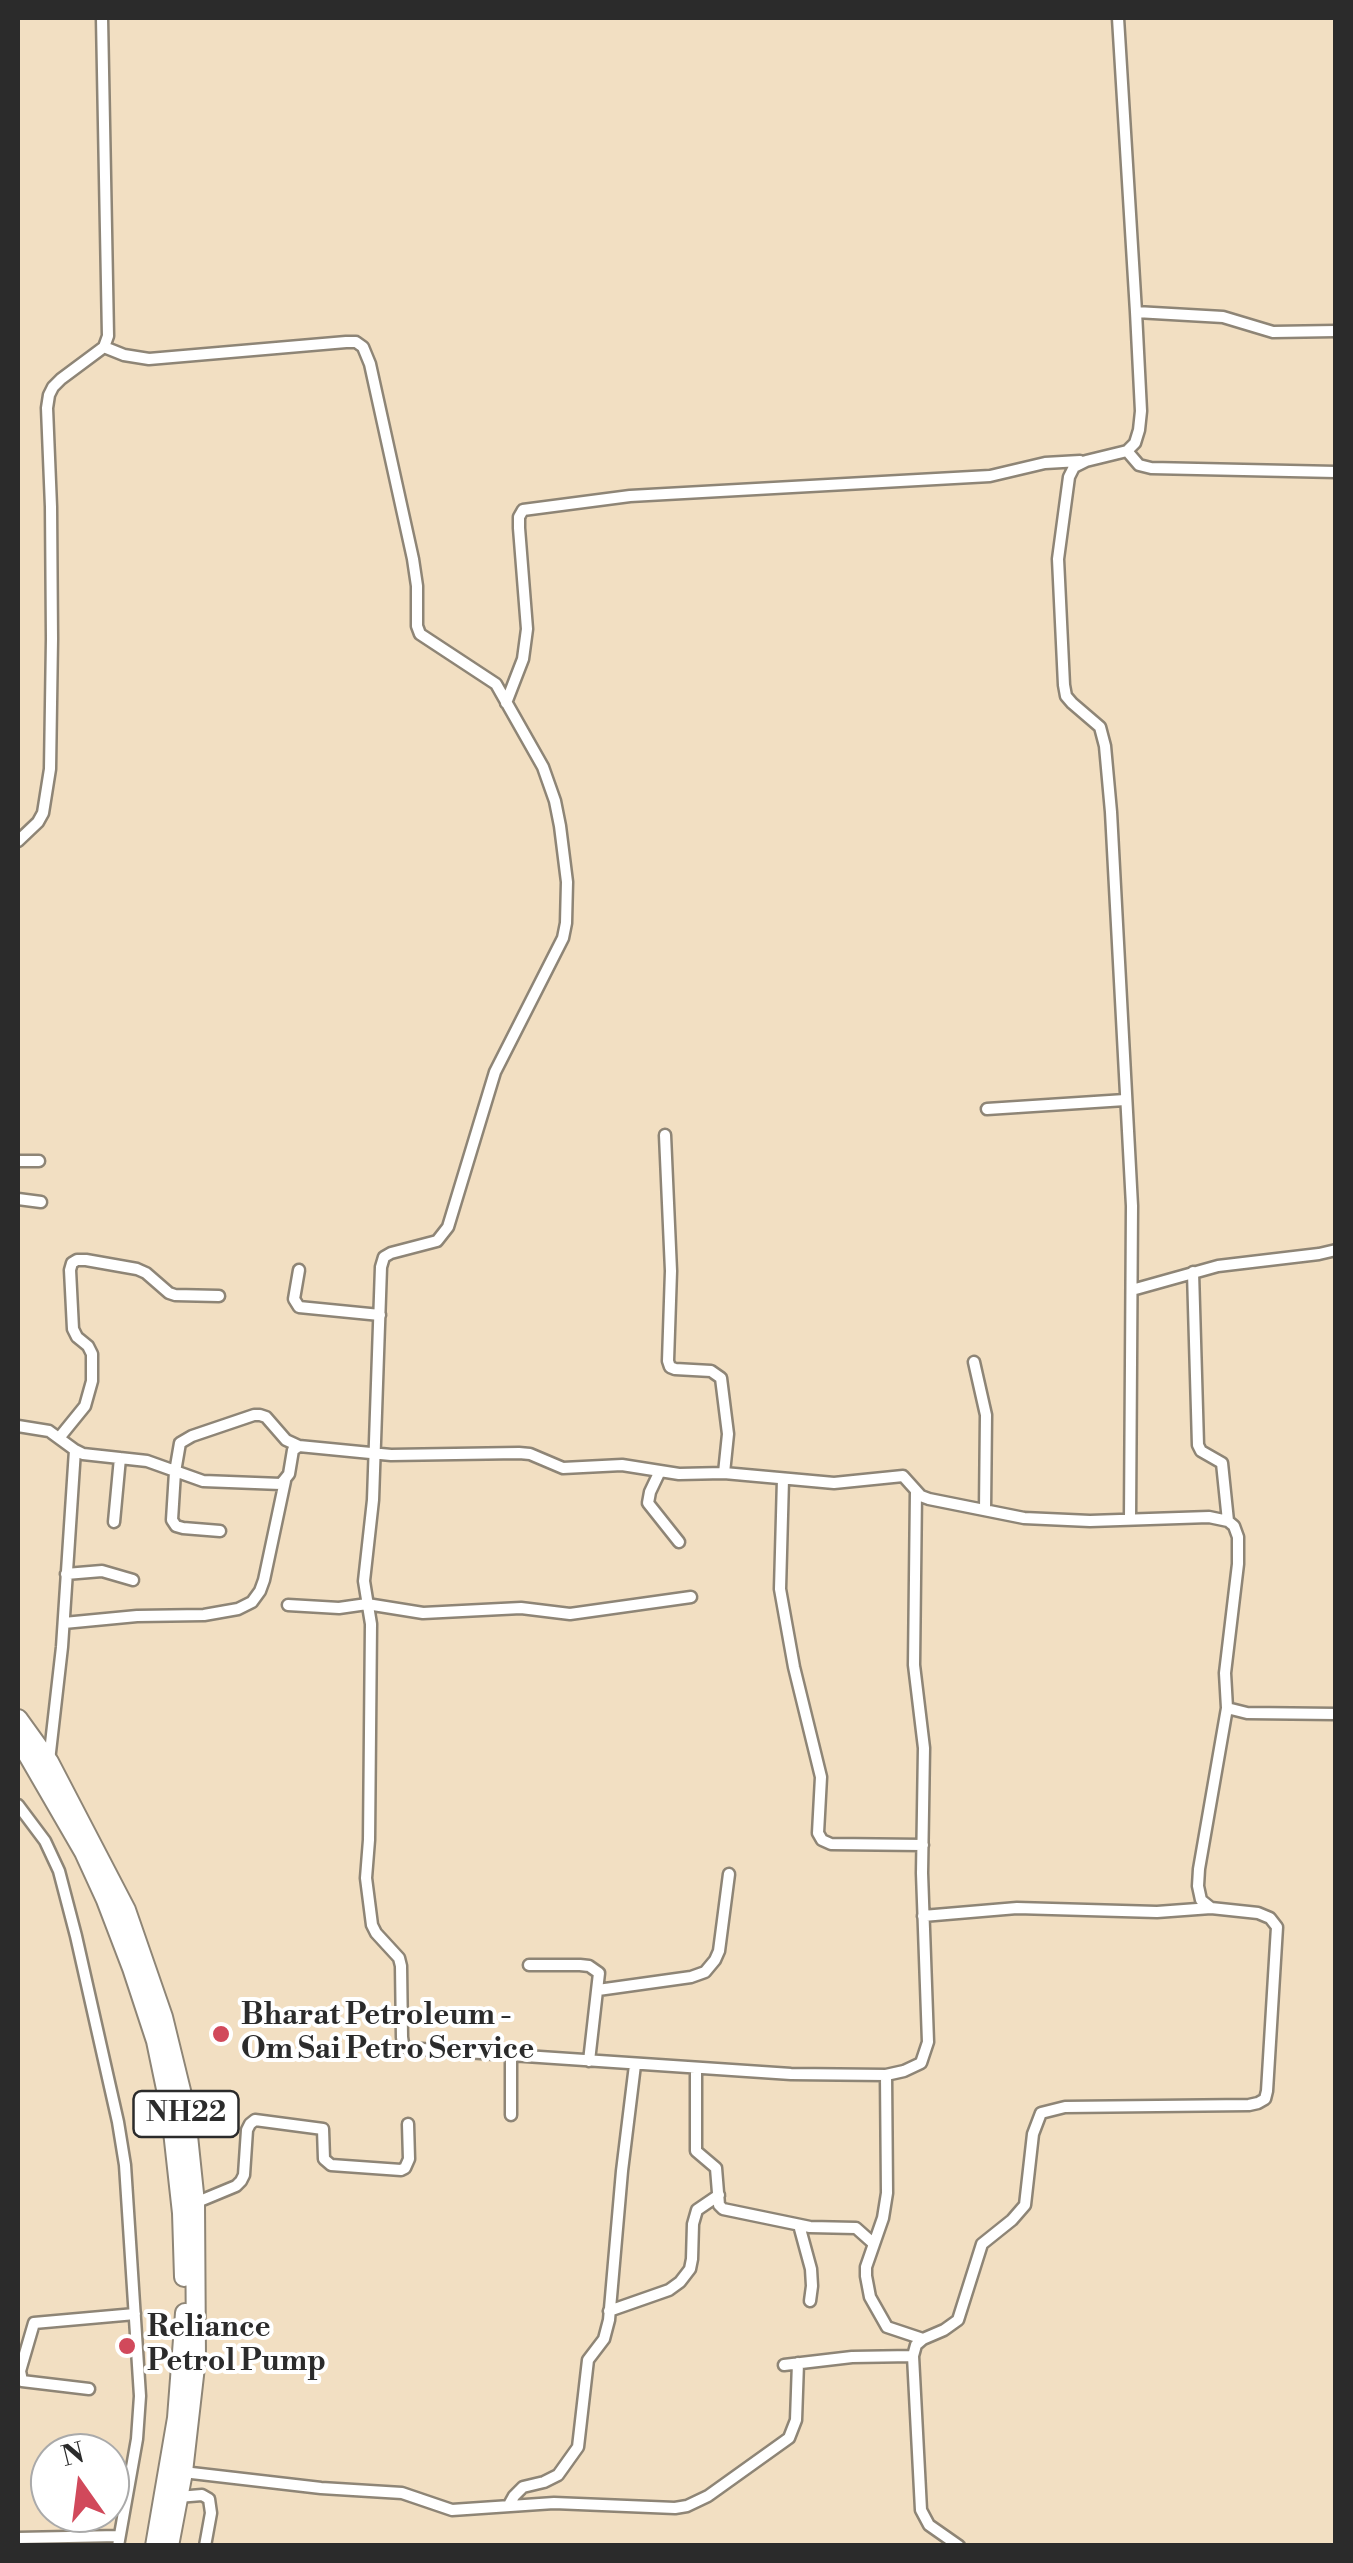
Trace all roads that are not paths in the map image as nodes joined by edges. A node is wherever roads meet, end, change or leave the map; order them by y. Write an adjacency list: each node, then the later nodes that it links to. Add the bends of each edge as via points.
1 (102, 18): 5 (street, via 109,327)
2 (1118, 18): 3 (street)
3 (1136, 312): 4 (street, via 1223,316 1272,332); 6 (street, via 1140,411 1135,443)
4 (1336, 330)
5 (104, 346): 9 (street, via 148,359 346,342 363,346 410,543 420,634 490,678); 10 (street, via 49,395 50,769 44,813)
6 (1127, 451): 7 (street); 8 (street, via 1150,468)
7 (1086, 461): 9 (street, via 990,476 630,496 523,510 518,528 527,629); 11 (street, via 1069,477 1058,565 1064,685 1072,703 1100,727 1105,746)
8 (1336, 472)
9 (506, 703): 23 (street, via 555,801 567,882 563,938 495,1072 444,1234 384,1258)
10 (18, 841)
11 (1125, 1100): 12 (street); 21 (street)
12 (986, 1110)
13 (664, 1135): 33 (street, via 668,1361 675,1370 721,1378 728,1434)
14 (18, 1161): 15 (street)
15 (39, 1161)
16 (18, 1199): 17 (street)
17 (40, 1202)
18 (1336, 1250): 20 (street)
19 (299, 1270): 23 (street, via 299,1306)
20 (1194, 1272): 21 (street); 39 (street, via 1198,1445 1222,1463)
21 (1132, 1290): 38 (street)
22 (219, 1296): 26 (street, via 175,1295 137,1269 72,1263 73,1329 92,1354 92,1381 85,1406)
23 (380, 1315): 29 (street)
24 (974, 1362): 37 (street, via 986,1414)
25 (18, 1426): 26 (street)
26 (59, 1438): 28 (street)
27 (299, 1446): 29 (street); 32 (street, via 254,1414 180,1442); 35 (street, via 290,1455)
28 (75, 1450): 30 (street); 43 (street)
29 (374, 1454): 31 (street, via 530,1454 563,1468); 47 (street)
30 (120, 1458): 32 (street); 40 (street)
31 (660, 1471): 33 (street); 42 (street, via 648,1504)
32 (175, 1472): 35 (street, via 204,1481); 41 (street, via 176,1526)
33 (724, 1472): 34 (street)
34 (783, 1478): 36 (street, via 846,1483 902,1476); 56 (street, via 780,1589 821,1777 818,1833 830,1844)
35 (286, 1480): 48 (street, via 264,1580 252,1602 204,1615)
36 (916, 1491): 37 (street); 56 (street, via 914,1652 924,1748)
37 (986, 1510): 38 (street, via 1054,1520)
38 (1130, 1519): 39 (street)
39 (1228, 1521): 49 (street, via 1238,1536 1238,1564)
40 (114, 1522)
41 (220, 1531)
42 (679, 1542)
43 (66, 1574): 44 (street, via 102,1571); 48 (street)
44 (134, 1580)
45 (692, 1597): 47 (street, via 570,1614 521,1608 422,1613)
46 (288, 1604): 47 (street)
47 (366, 1604): 62 (street, via 366,1878 372,1925 401,1966 403,2044)
48 (64, 1624): 53 (street)
49 (1227, 1708): 50 (street); 58 (street, via 1199,1870 1200,1900)
50 (1336, 1714)
51 (18, 1718): 53 (highway, NH22)
52 (18, 1738): 87 (highway, NH22, via 106,1900 156,2042 171,2112 185,2298 177,2418)
53 (49, 1762): 70 (highway, NH22, via 126,1910 164,2017 185,2108)
54 (18, 1806): 55 (street)
55 (24, 1823): 75 (street, via 45,1840 76,1936 125,2165)
56 (923, 1845): 59 (street)
57 (729, 1874): 61 (street, via 716,1960 706,1972)
58 (1211, 1908): 59 (street, via 1018,1908); 76 (street, via 1258,1914 1277,1927 1264,2099 1041,2112 1024,2205 982,2244 958,2320)
59 (923, 1916): 66 (street, via 928,2042 920,2063)
60 (529, 1965): 61 (street, via 590,1966 598,1973)
61 (598, 1990): 63 (street)
62 (511, 2056): 63 (street); 67 (street)
63 (589, 2061): 64 (street)
64 (636, 2064): 65 (street); 74 (street)
65 (696, 2068): 66 (street); 69 (street, via 696,2151 716,2168)
66 (886, 2075): 72 (street, via 886,2193)
67 (510, 2115)
68 (408, 2124): 70 (street, via 408,2158 401,2170 331,2165 324,2159 323,2129 255,2120 247,2130 241,2181)
69 (718, 2195): 71 (street, via 722,2209); 74 (street, via 696,2210 690,2268 680,2282)
70 (195, 2203): 81 (highway, NH22, via 196,2358)
71 (799, 2225): 72 (street, via 856,2228); 73 (street, via 811,2269)
72 (874, 2244): 76 (street, via 866,2276 881,2319 894,2331)
73 (810, 2301)
74 (610, 2311): 83 (street, via 604,2340 588,2360 578,2447 558,2475 522,2486)
75 (135, 2314): 80 (street, via 34,2324 22,2382); 86 (street, via 140,2396)
76 (922, 2339): 77 (street)
77 (913, 2356): 78 (street); 90 (street, via 921,2510)
78 (798, 2363): 79 (street); 83 (street, via 790,2438 698,2502 675,2508)
79 (784, 2365)
80 (90, 2389)
81 (183, 2472): 82 (highway, NH22); 83 (street, via 402,2493 452,2510)
82 (178, 2497): 88 (highway, NH22); 89 (street, via 209,2499)
83 (509, 2506)
84 (18, 2538): 85 (street)
85 (72, 2541): 86 (street)
86 (119, 2541)
87 (156, 2546)
88 (170, 2546)
89 (205, 2546)
90 (958, 2546)

